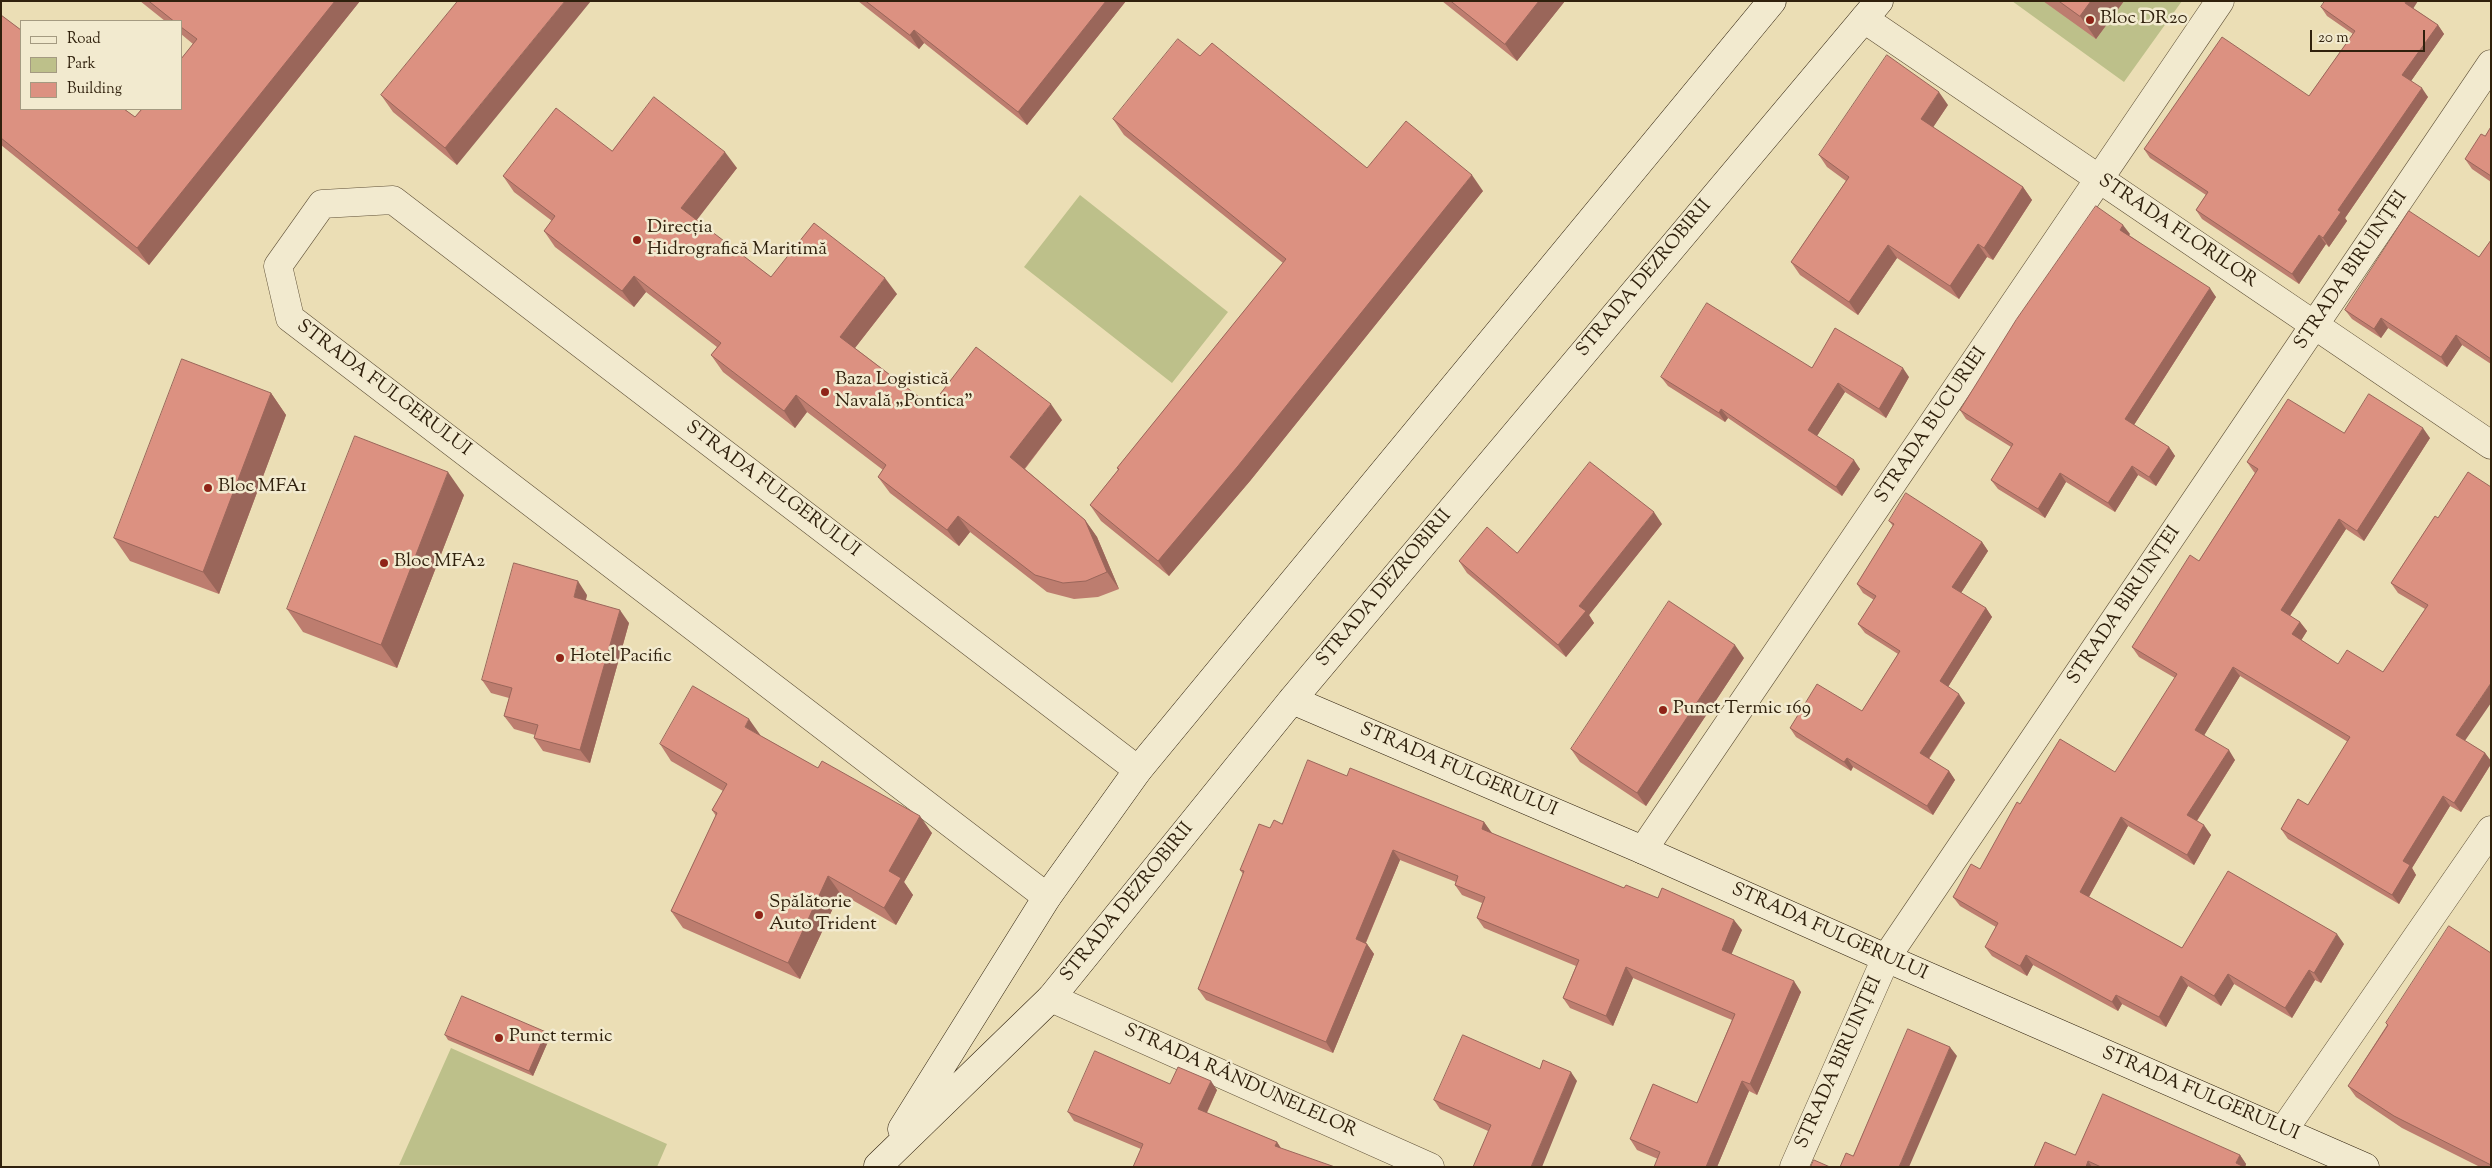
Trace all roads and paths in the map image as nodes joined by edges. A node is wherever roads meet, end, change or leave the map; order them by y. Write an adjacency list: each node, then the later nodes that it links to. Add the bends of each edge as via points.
1 (1772, 1): 9 (street, STRADA DEZROBIRII)
2 (2220, 1): 5 (street, STRADA BUCURIEI)
3 (1872, 10): 5 (street, STRADA FLORILOR); 8 (street, STRADA DEZROBIRII)
4 (2491, 64): 6 (street, STRADA BIRUINȚEI)
5 (2100, 179): 6 (street, STRADA FLORILOR); 11 (street, STRADA BUCURIEI)
6 (2315, 326): 7 (street, STRADA FLORILOR); 13 (street, STRADA BIRUINȚEI)
7 (2491, 445)
8 (1292, 700): 11 (street, STRADA FULGERULUI); 14 (street, STRADA DEZROBIRII)
9 (1138, 770): 12 (street, STRADA DEZROBIRII); 12 (street, STRADA FULGERULUI, via 393,200 322,204 278,266 290,318)
10 (2491, 830): 15 (street)
11 (1643, 850): 13 (street, STRADA FULGERULUI)
12 (1047, 897): 16 (street, STRADA DEZROBIRII)
13 (1886, 958): 15 (street, STRADA FULGERULUI); 18 (street, STRADA BIRUINȚEI)
14 (1051, 998): 16 (street, STRADA DEZROBIRII); 17 (street, STRADA RÂNDUNELELOR)
15 (2283, 1130): 19 (street, STRADA FULGERULUI)
16 (878, 1166)
17 (1430, 1167)
18 (1794, 1167)
19 (2365, 1167)

